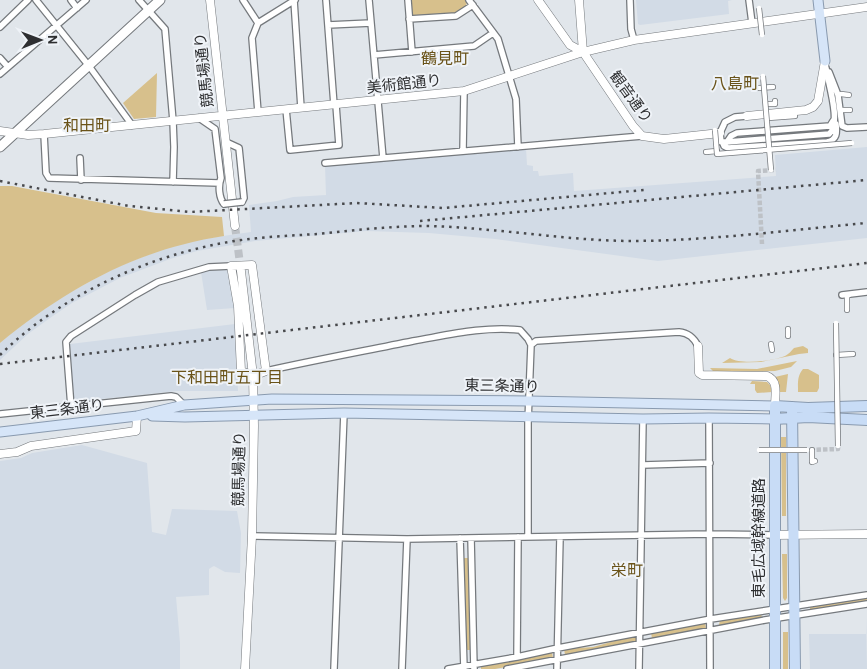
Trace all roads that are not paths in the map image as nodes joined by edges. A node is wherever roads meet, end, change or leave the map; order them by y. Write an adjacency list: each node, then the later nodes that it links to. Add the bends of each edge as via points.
1 (28, 0): 29 (street)
2 (36, 0): 30 (street)
3 (71, 0): 20 (street)
4 (86, 0): 20 (street)
5 (139, 0): 22 (street)
6 (160, 0): 22 (main road)
7 (213, 0): 59 (street, 競馬場通り)
8 (243, 0): 25 (street)
9 (294, 0): 25 (street); 54 (street)
10 (326, 0): 28 (street)
11 (369, 0): 26 (street)
12 (408, 0): 24 (street)
13 (538, 0): 35 (street, via 570,45)
14 (579, 0): 35 (street, 観音通り)
15 (630, 0): 33 (street)
16 (749, 0): 27 (street)
17 (818, 0): 23 (main road)
18 (471, 3): 24 (street, via 456,16); 31 (street)
19 (867, 7): 23 (street, 美術館通り)
20 (77, 8): 30 (street)
21 (759, 8): 32 (street, bridge)
22 (149, 10): 39 (main road); 64 (street, via 165,29)
23 (820, 14): 27 (street, 美術館通り); 38 (main road)
24 (410, 19): 34 (street)
25 (258, 23): 58 (street, via 252,38)
26 (371, 23): 28 (street); 36 (street)
27 (752, 23): 33 (street, 美術館通り)
28 (328, 25): 53 (street)
29 (0, 27)
30 (56, 27): 39 (street); 40 (street)
31 (493, 33): 34 (street, via 474,46); 42 (street, via 498,39)
32 (762, 35)
33 (634, 40): 35 (street, 美術館通り)
34 (412, 52): 36 (street)
35 (583, 52): 42 (street, 美術館通り); 71 (street, 観音通り)
36 (374, 55): 50 (street)
37 (0, 58): 40 (street)
38 (824, 61): 44 (street); 60 (street, via 818,101 812,107); 66 (street, via 838,95 842,126)
39 (89, 66): 65 (street); 69 (main road)
40 (8, 67): 41 (street)
41 (0, 74)
42 (508, 76): 47 (street, 美術館通り); 76 (street, via 516,99)
43 (763, 76): 46 (street, bridge)
44 (830, 85): 73 (street, via 834,119 830,126 738,133); 73 (street, via 835,98 837,133 832,141 728,148)
45 (773, 87): 46 (street)
46 (762, 88): 52 (street, bridge)
47 (464, 91): 50 (street, 美術館通り); 78 (street)
48 (841, 94): 49 (street)
49 (849, 95)
50 (378, 101): 53 (street, 美術館通り); 82 (street)
51 (775, 101): 52 (street, via 775,104)
52 (765, 103): 63 (street, bridge)
53 (335, 105): 54 (street, 美術館通り); 55 (street, via 339,145 290,150)
54 (301, 108): 55 (street, 美術館通り)
55 (286, 109): 58 (street, 美術館通り)
56 (842, 110): 57 (street)
57 (850, 110)
58 (258, 112): 59 (street, 美術館通り)
59 (223, 115): 62 (street, 美術館通り); 72 (street, 競馬場通り)
60 (747, 116): 68 (street, via 729,119)
61 (795, 116): 63 (street)
62 (199, 118): 64 (street, 美術館通り); 87 (street, via 215,128)
63 (768, 118): 77 (street, bridge)
64 (173, 121): 65 (street, 美術館通り); 86 (street)
65 (132, 125): 70 (street, 美術館通り)
66 (867, 127)
67 (0, 131): 69 (street, 美術館通り)
68 (716, 131): 71 (street, 観音通り, via 664,139); 73 (street, via 721,142); 79 (street, bridge)
69 (14, 134): 70 (street, 美術館通り); 75 (main road)
70 (44, 134): 85 (street, via 48,178)
71 (642, 136): 76 (street)
72 (226, 142): 87 (street, bridge, via 239,148 242,202 224,204 220,200); 88 (street, 競馬場通り)
73 (725, 143)
74 (852, 143): 77 (street, bridge)
75 (0, 147)
76 (518, 147): 78 (street)
77 (770, 150): 79 (street, bridge, via 717,154); 84 (street, bridge)
78 (463, 151): 82 (street)
79 (717, 151): 80 (street)
80 (706, 152)
81 (80, 158): 85 (street)
82 (383, 158): 83 (street)
83 (324, 163)
84 (771, 170)
85 (81, 180): 86 (street)
86 (173, 182): 87 (street)
87 (219, 183)
88 (236, 226)
89 (230, 266): 101 (street, via 252,265); 102 (street, via 238,306 241,371); 109 (street, via 209,268 158,282 71,336 66,342)
90 (241, 270): 102 (street, 競馬場通り)
91 (867, 293): 92 (street); 93 (street, via 847,296)
92 (842, 295)
93 (847, 310)
94 (836, 323): 100 (street, bridge)
95 (788, 329): 96 (street)
96 (788, 336)
97 (531, 345): 98 (street, via 536,341 686,332); 101 (street, via 520,330 474,330); 104 (street)
98 (698, 346): 106 (street, via 699,373 767,376 775,384)
99 (853, 354): 100 (street)
100 (836, 355): 121 (street, bridge)
101 (266, 371): 102 (street)
102 (253, 376): 103 (street, 競馬場通り)
103 (254, 400): 104 (main road, 東三条通り); 105 (main road, 東三条通り); 112 (street, 競馬場通り)
104 (529, 401): 106 (main road, 東三条通り); 114 (street)
105 (184, 405): 109 (street, via 171,396); 113 (main road, 東三条通り)
106 (774, 406): 107 (highway, 東三条通り); 117 (highway, 東毛広域幹線道路)
107 (792, 406): 108 (highway, 東三条通り); 118 (highway)
108 (867, 406)
109 (71, 407): 111 (street)
110 (344, 413): 112 (main road, 東三条通り); 114 (main road, 東三条通り); 133 (street)
111 (0, 414)
112 (254, 415): 113 (main road, 東三条通り); 132 (street, 競馬場通り)
113 (137, 416): 120 (main road, 東三条通り); 123 (street, via 136,431 31,446)
114 (528, 416): 116 (main road, 東三条通り); 135 (street)
115 (709, 418): 116 (main road, 東三条通り); 117 (main road, 東三条通り); 125 (street)
116 (644, 419): 126 (street)
117 (774, 419): 118 (highway, 東三条通り); 131 (highway, 東毛広域幹線道路)
118 (792, 419): 119 (highway, 東三条通り); 128 (highway)
119 (867, 420)
120 (0, 432)
121 (838, 446)
122 (759, 450): 124 (street, bridge, via 810,450 812,462)
123 (0, 454)
124 (815, 461)
125 (710, 463): 126 (street); 127 (street)
126 (642, 465): 130 (street)
127 (710, 534): 130 (street); 131 (street); 144 (street)
128 (794, 534): 129 (street); 131 (street); 142 (highway)
129 (867, 534)
130 (641, 535): 136 (street); 146 (street)
131 (774, 535): 143 (highway, 東毛広域幹線道路)
132 (252, 536): 133 (street); 153 (street, 競馬場通り)
133 (338, 536): 137 (street); 154 (street)
134 (518, 537): 135 (street); 139 (street); 149 (street)
135 (528, 537): 136 (street)
136 (560, 537): 148 (street)
137 (407, 538): 138 (street); 155 (street)
138 (460, 538): 139 (street); 151 (street)
139 (471, 538): 152 (street)
140 (867, 594): 142 (street)
141 (867, 604): 142 (street)
142 (795, 610): 143 (street); 143 (street); 162 (highway)
143 (774, 613): 144 (street); 145 (street); 161 (highway, 東毛広域幹線道路)
144 (711, 619): 145 (street); 146 (street)
145 (711, 630): 147 (street); 160 (street)
146 (640, 632): 147 (street); 148 (street)
147 (640, 645): 150 (street); 159 (street)
148 (558, 648): 149 (street); 150 (street)
149 (517, 657): 152 (street)
150 (557, 659): 157 (street); 158 (street)
151 (464, 667): 152 (street); 156 (street)
152 (474, 667)
153 (245, 669)
154 (334, 669)
155 (402, 669)
156 (448, 669)
157 (507, 669)
158 (557, 669)
159 (639, 669)
160 (710, 669)
161 (775, 669)
162 (795, 669)

